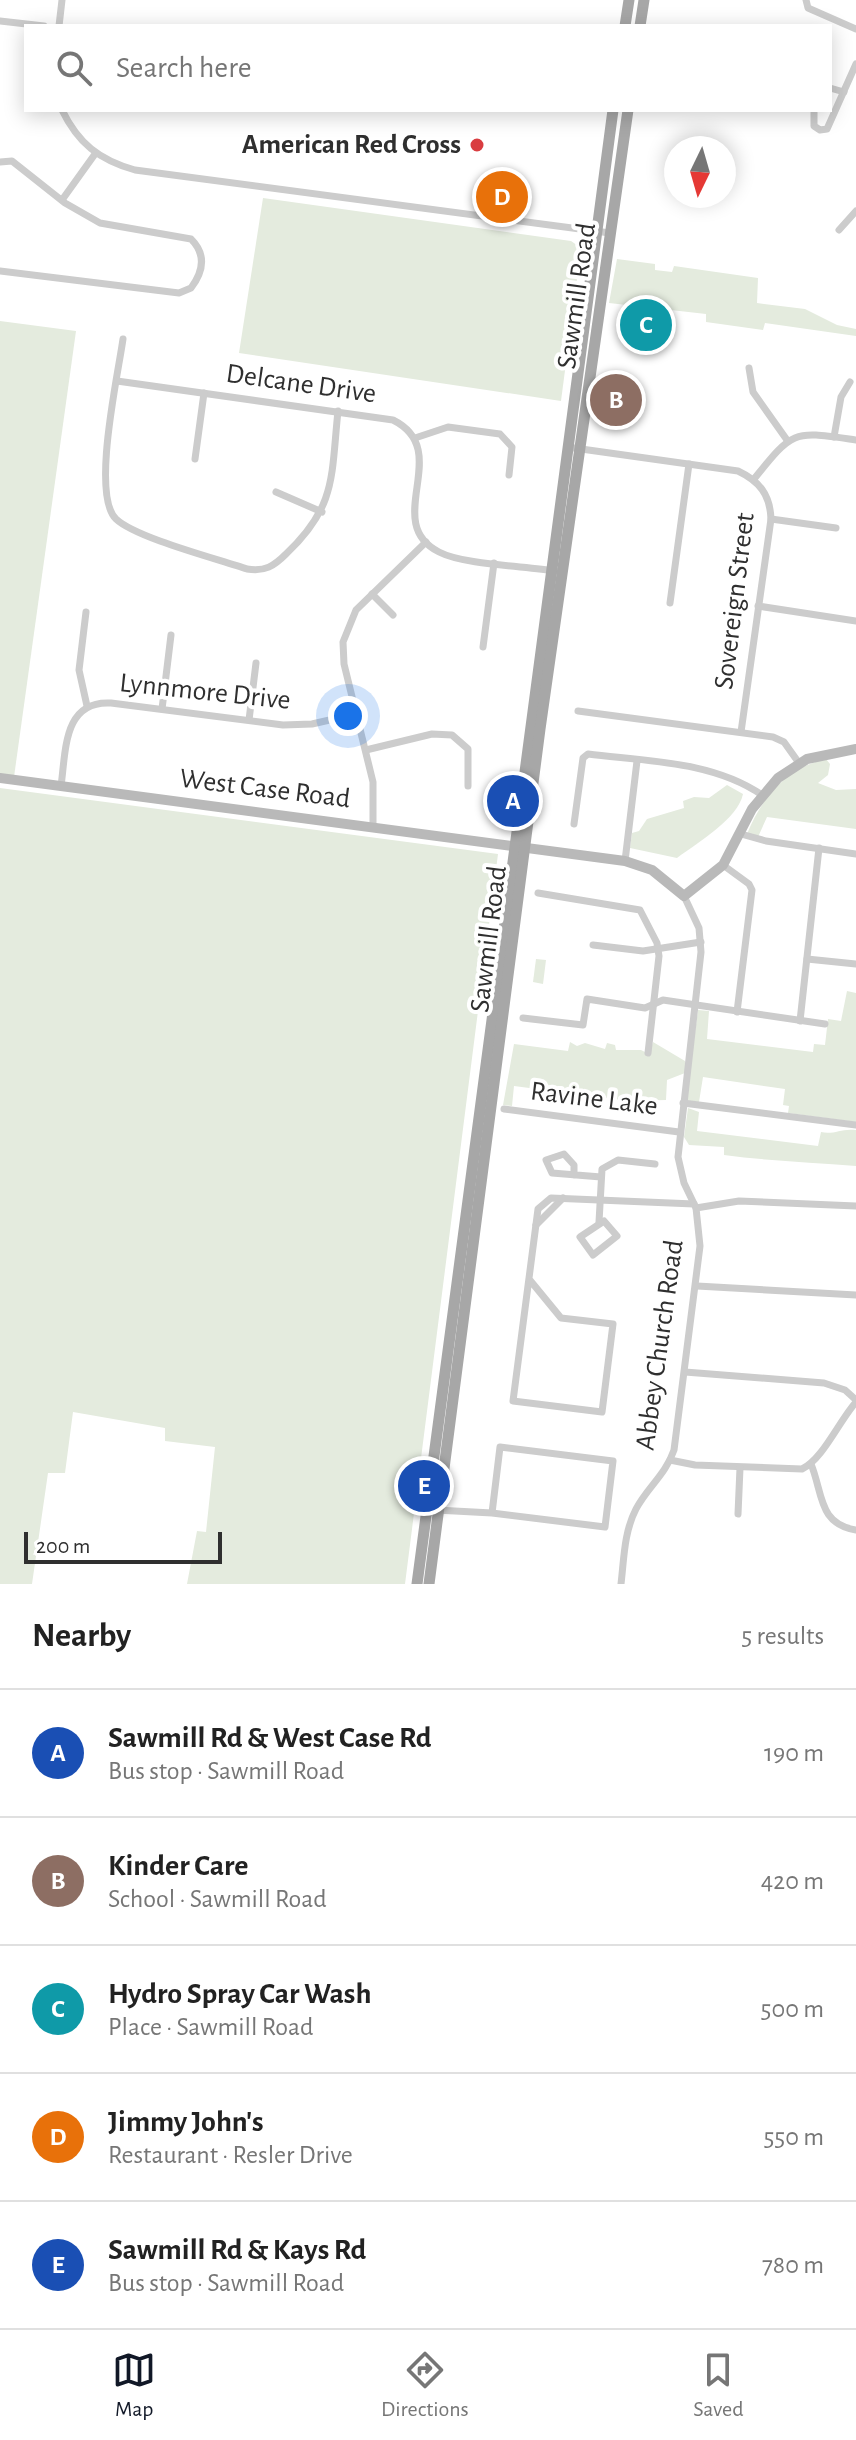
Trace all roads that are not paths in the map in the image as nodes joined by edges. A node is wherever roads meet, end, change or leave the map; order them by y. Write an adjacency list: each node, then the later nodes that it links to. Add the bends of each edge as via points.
1 (62, 0): 7 (street)
2 (629, 0): 8 (main road)
3 (644, 0): 9 (main road)
4 (806, 0): 10 (street, via 808,8)
5 (0, 21): 6 (street)
6 (26, 24)
7 (59, 24)
8 (625, 24)
9 (640, 24)
10 (856, 29)
11 (856, 64): 13 (street)
12 (832, 89): 13 (street)
13 (844, 92): 17 (street, via 827,129 814,126)
14 (63, 112): 18 (street)
15 (613, 112): 23 (main road, Sawmill Road)
16 (628, 112): 24 (main road, Sawmill Road)
17 (814, 112)
18 (95, 154): 20 (street); 23 (street, via 135,170)
19 (0, 162): 20 (street, via 12,161)
20 (62, 200): 25 (street, via 100,223 191,239 202,267 191,288 166,293)
21 (856, 211): 22 (street)
22 (839, 230)
23 (596, 231): 24 (street); 36 (main road, Sawmill Road)
24 (610, 233): 36 (main road, Sawmill Road)
25 (0, 271)
26 (123, 339): 28 (street)
27 (749, 368): 34 (street, via 753,392)
28 (117, 381): 30 (street, Delcane Drive); 42 (street, via 103,490 116,519 247,569 267,569 312,529)
29 (850, 382): 32 (street, via 841,397)
30 (204, 393): 31 (street, Delcane Drive); 37 (street)
31 (338, 411): 33 (street, Delcane Drive, via 393,420); 42 (street)
32 (834, 437): 34 (street, via 801,435); 35 (street)
33 (415, 438): 39 (street, via 448,427 500,434 512,447); 45 (street, via 420,454 415,520)
34 (787, 440): 40 (street)
35 (856, 440)
36 (573, 448): 38 (street); 47 (main road, Sawmill Road)
37 (195, 459)
38 (689, 464): 40 (street, via 738,471); 49 (street)
39 (509, 475)
40 (754, 479): 43 (street, Sovereign Street, via 766,494)
41 (276, 492): 42 (street)
42 (322, 512)
43 (771, 519): 44 (street); 50 (street, Sovereign Street)
44 (836, 528)
45 (426, 542): 46 (street, via 442,553); 48 (street)
46 (494, 563): 47 (street); 55 (street)
47 (556, 571): 74 (main road, Sawmill Road)
48 (372, 594): 52 (street); 60 (street, via 352,615 343,642)
49 (670, 603)
50 (758, 606): 53 (street); 62 (street, Sovereign Street)
51 (86, 612): 57 (street, via 79,670)
52 (393, 615)
53 (856, 621)
54 (171, 635): 58 (street)
55 (483, 647)
56 (256, 663): 61 (street)
57 (87, 706): 58 (street, Lynnmore Drive, via 105,702); 68 (street, Lynnmore Drive, via 70,726)
58 (162, 709): 61 (street, Lynnmore Drive)
59 (578, 711): 62 (street)
60 (356, 714): 61 (street, Lynnmore Drive, via 299,725); 64 (street)
61 (249, 720)
62 (741, 732): 66 (street, via 779,739)
63 (856, 749): 66 (main road)
64 (366, 750): 69 (street, via 432,734 452,735 468,749); 72 (street, via 375,799)
65 (637, 761): 70 (street, via 717,773); 71 (street, via 586,754); 77 (street)
66 (799, 763): 70 (main road)
67 (0, 778): 68 (main road, West Case Road)
68 (61, 786): 72 (main road, West Case Road)
69 (468, 786)
70 (762, 795): 73 (main road)
71 (574, 824)
72 (373, 827): 74 (main road, West Case Road)
73 (741, 834): 75 (street); 78 (main road)
74 (519, 847): 77 (main road); 112 (main road, Sawmill Road)
75 (819, 848): 76 (street); 84 (street)
76 (856, 854)
77 (625, 861): 80 (main road, via 652,870)
78 (723, 865): 80 (main road); 88 (street, via 752,890)
79 (538, 893): 83 (street, via 637,908)
80 (684, 896): 81 (street, Abbey Church Road)
81 (701, 942): 83 (street); 87 (street, Abbey Church Road)
82 (593, 945): 83 (street)
83 (658, 950): 86 (street)
84 (807, 959): 85 (street); 90 (street)
85 (856, 964)
86 (653, 1005): 87 (street, via 663,1000); 89 (street, via 587,999 583,1025); 92 (street)
87 (695, 1005): 88 (street); 93 (street, Abbey Church Road)
88 (737, 1012): 90 (street)
89 (523, 1018)
90 (800, 1021): 91 (street)
91 (825, 1024)
92 (648, 1053)
93 (683, 1103): 95 (street); 96 (street, Abbey Church Road)
94 (504, 1109): 96 (street, Ravine Lake)
95 (856, 1125)
96 (679, 1132): 101 (street, Abbey Church Road, via 679,1164)
97 (655, 1164): 99 (street, via 618,1160 602,1169)
98 (574, 1175): 99 (street)
99 (601, 1177): 100 (street)
100 (599, 1201): 101 (street); 103 (street); 104 (street, via 544,1201 538,1209)
101 (695, 1206): 102 (street, via 739,1201); 105 (street, Abbey Church Road, via 700,1239)
102 (856, 1206)
103 (599, 1222): 103 (street, via 617,1236 593,1255 580,1237)
104 (529, 1279): 104 (street, via 561,1318 613,1324 602,1412 513,1401)
105 (697, 1286): 106 (street); 107 (street, Abbey Church Road)
106 (856, 1295)
107 (685, 1372): 108 (street, via 824,1383 845,1390); 109 (street, Abbey Church Road)
108 (856, 1401): 110 (street)
109 (670, 1460): 111 (street); 118 (street, Abbey Church Road, via 635,1512)
110 (811, 1464): 111 (street, via 797,1470); 115 (street, via 825,1513 836,1524)
111 (740, 1468): 114 (street)
112 (432, 1510): 113 (street); 116 (main road, Sawmill Road); 117 (main road, Sawmill Road)
113 (492, 1513): 113 (street, via 500,1447 613,1461 605,1527)
114 (738, 1514)
115 (856, 1530)
116 (417, 1584)
117 (429, 1584)
118 (621, 1584)

